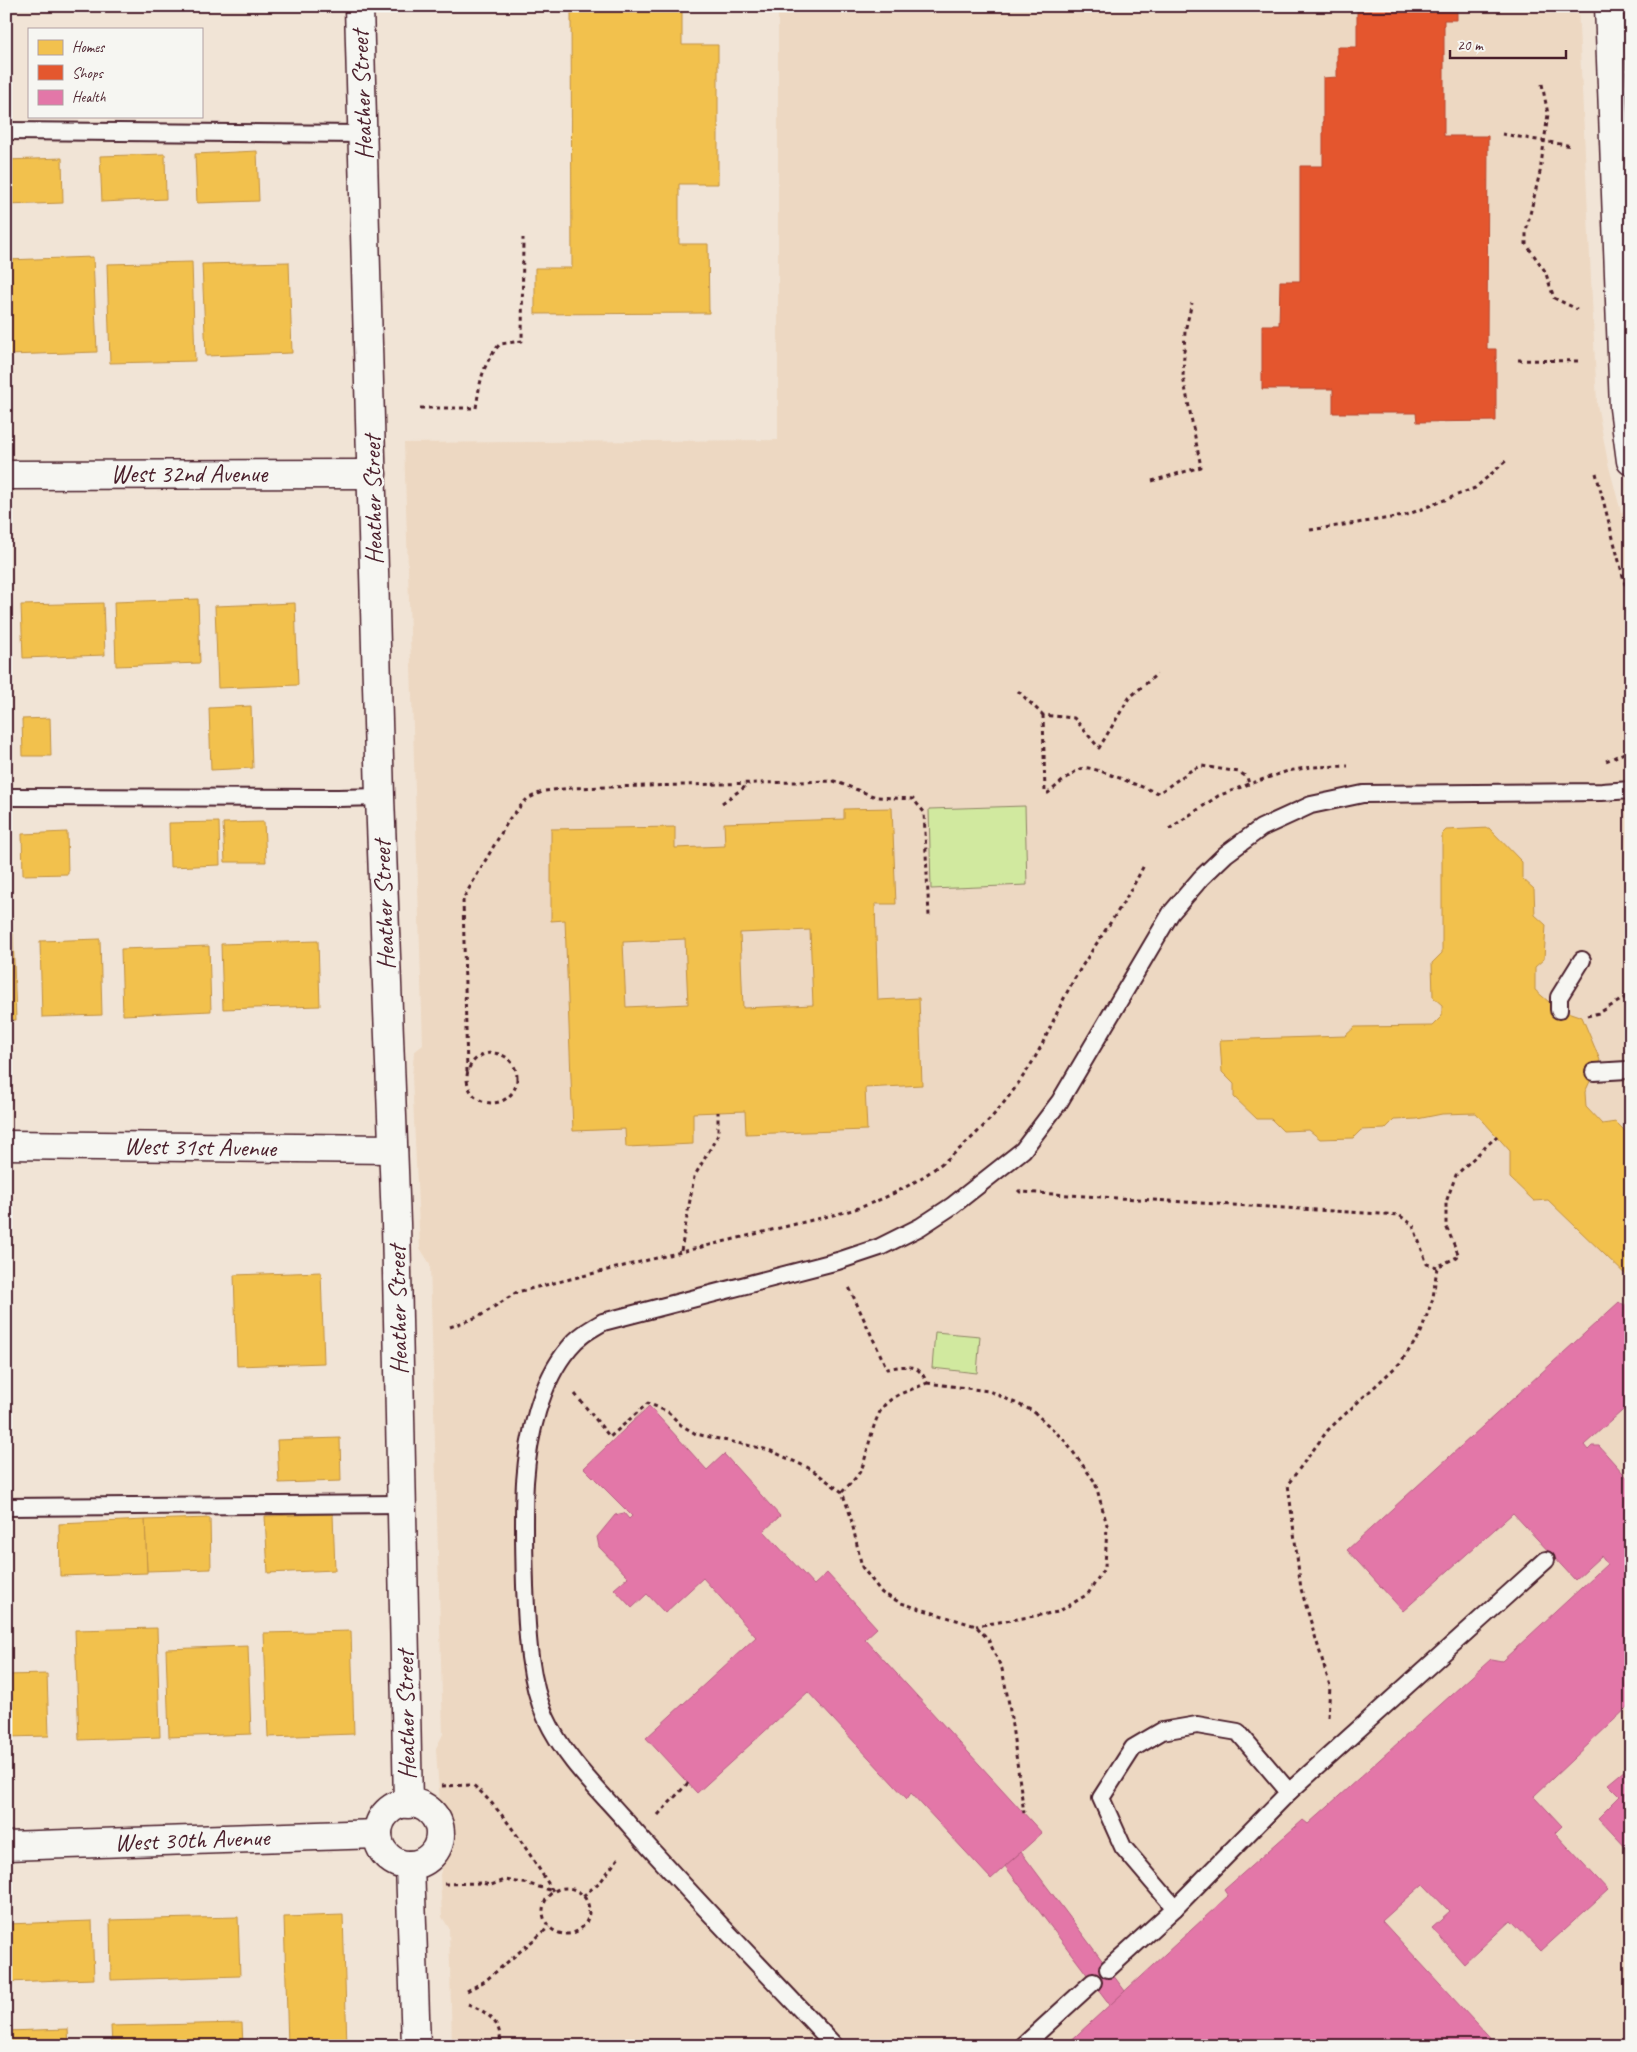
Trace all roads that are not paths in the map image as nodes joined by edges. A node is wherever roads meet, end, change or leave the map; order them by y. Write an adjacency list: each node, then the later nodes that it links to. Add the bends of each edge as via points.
1 (360, 6): 4 (street, Heather Street)
2 (1609, 6): 5 (street)
3 (6, 131): 4 (lane)
4 (363, 134): 7 (street, Heather Street)
5 (1622, 137): 6 (street, via 1624,408)
6 (1631, 461)
7 (372, 474): 8 (street, West 32nd Avenue); 11 (street, Heather Street)
8 (6, 475)
9 (1631, 790): 30 (lane, via 1363,794 1311,805 1261,828 1226,854 1171,913 1060,1102 1023,1150 952,1206 880,1247 838,1261 603,1322 585,1332 557,1364 530,1438 524,1492 530,1654 546,1717 573,1761 644,1842)
10 (6, 797): 11 (lane)
11 (380, 797): 17 (street, Heather Street)
12 (1582, 960): 13 (lane, via 1559,997)
13 (1559, 1010)
14 (1627, 1070): 15 (lane)
15 (1594, 1072)
16 (6, 1145): 17 (street, West 31st Avenue)
17 (394, 1149): 18 (street, Heather Street)
18 (402, 1504): 19 (lane); 22 (street, Heather Street)
19 (6, 1507)
20 (1546, 1560): 21 (lane)
21 (1289, 1792): 26 (lane); 26 (lane, via 1238,1732 1197,1725 1162,1731 1133,1748 1101,1798 1123,1847)
22 (408, 1804): 23 (street, via 396,1806 387,1813); 25 (street, via 430,1811 440,1832 439,1845 432,1855 422,1863)
23 (378, 1834): 24 (street, West 30th Avenue); 25 (street, via 388,1857 398,1864)
24 (6, 1846)
25 (410, 1865): 29 (street)
26 (1175, 1908): 27 (lane)
27 (1108, 1969)
28 (1093, 1982): 31 (lane)
29 (416, 2046)
30 (835, 2046)
31 (1023, 2046)

